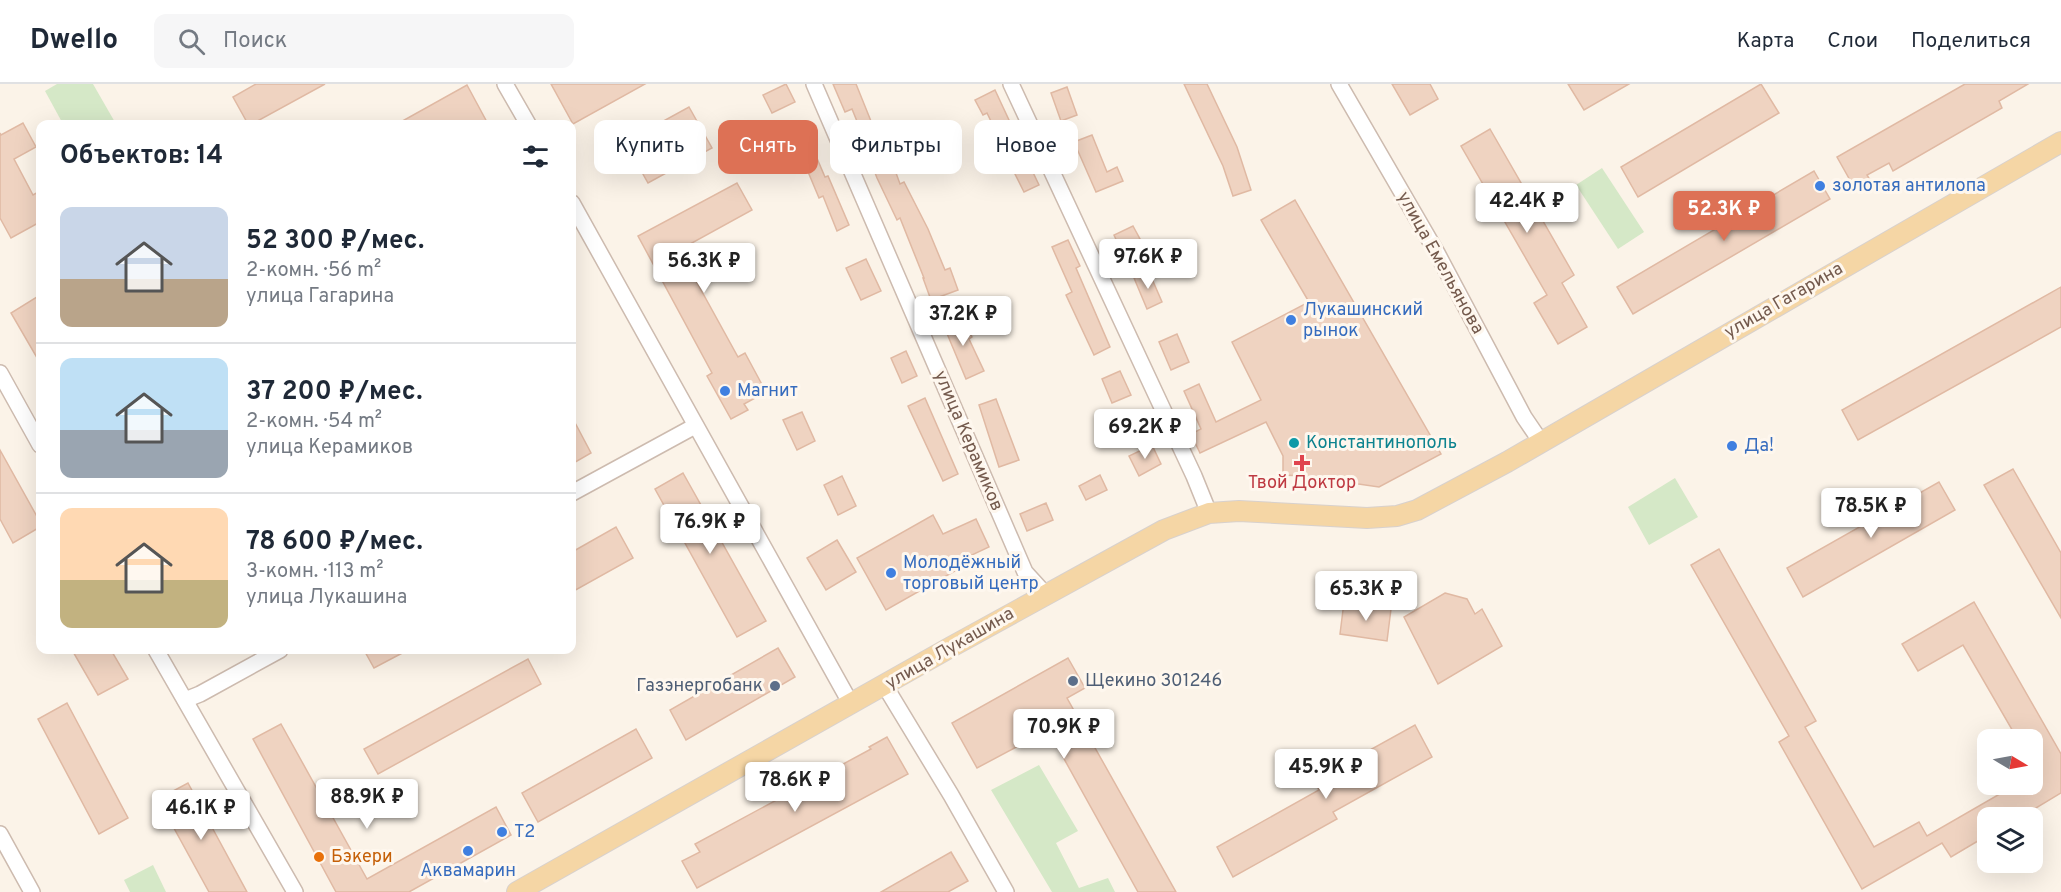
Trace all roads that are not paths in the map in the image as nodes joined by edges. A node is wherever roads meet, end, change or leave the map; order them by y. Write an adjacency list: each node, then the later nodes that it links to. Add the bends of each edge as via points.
1 (505, 84): 5 (street)
2 (814, 84): 15 (street, улица Керамиков, via 1025,572)
3 (1011, 84): 14 (street)
4 (1339, 84): 11 (street, улица Емельянова)
5 (526, 120)
6 (2061, 142): 11 (main road, улица Гагарина)
7 (576, 210): 9 (street)
8 (0, 373): 10 (street)
9 (695, 426): 13 (street); 20 (street)
10 (36, 438)
11 (1541, 442): 12 (main road, улица Гагарина)
12 (1507, 462): 14 (main road, улица Лукашина, via 1417,510 1397,516)
13 (576, 491)
14 (1209, 513): 15 (main road, улица Лукашина, via 1164,530)
15 (1046, 595): 18 (main road, улица Лукашина)
16 (158, 654): 19 (street)
17 (273, 654): 19 (street)
18 (885, 686): 20 (main road, улица Лукашина); 25 (street)
19 (185, 700): 23 (street)
20 (851, 704): 24 (main road, улица Лукашина)
21 (0, 834): 22 (street)
22 (32, 892)
23 (295, 892)
24 (517, 892)
25 (1006, 892)

